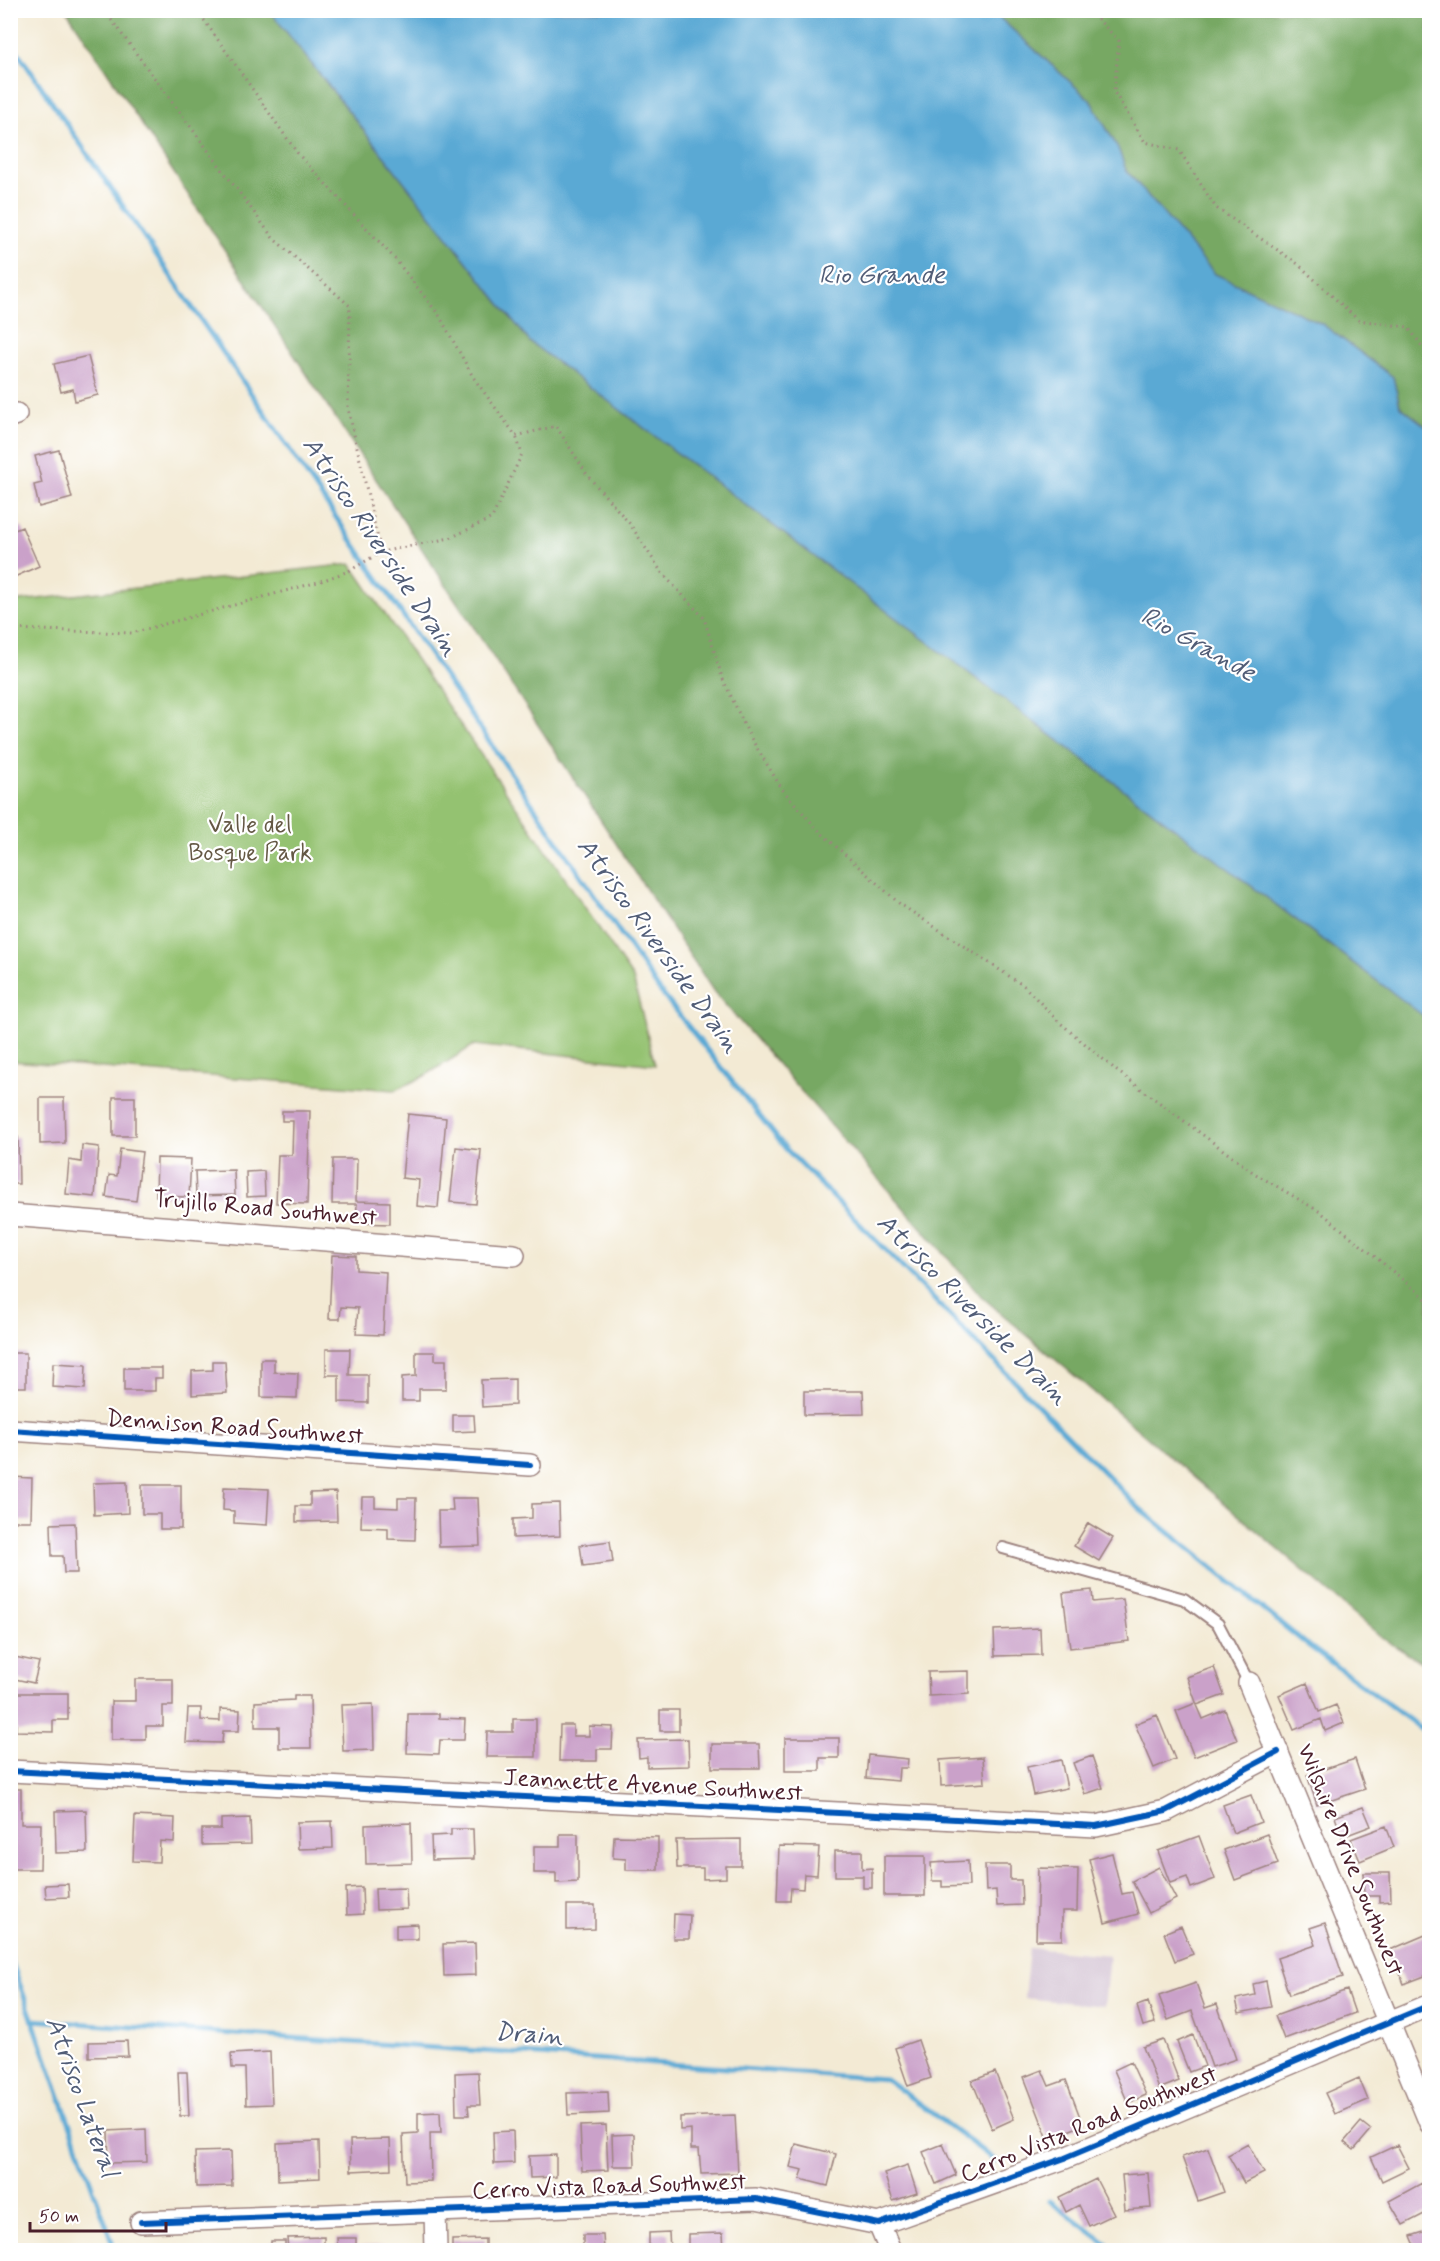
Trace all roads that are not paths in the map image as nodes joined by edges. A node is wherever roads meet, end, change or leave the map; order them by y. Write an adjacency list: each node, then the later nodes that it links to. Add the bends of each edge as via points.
1 (10, 1215): 2 (street, Trujillo Road Southwest)
2 (514, 1256)
3 (10, 1431): 4 (street, Dennison Road Southwest)
4 (530, 1465)
5 (1003, 1548): 6 (lane, via 1184,1599 1218,1624)
6 (1249, 1683): 7 (street, Wilshire Drive Southwest)
7 (1278, 1752): 8 (street, Jeannette Avenue Southwest, via 1166,1810 1096,1826); 10 (street, Wilshire Drive Southwest)
8 (10, 1770)
9 (1430, 2006): 10 (street, Cerro Vista Road Southwest)
10 (1389, 2022): 11 (street, Wilshire Drive Southwest); 14 (street, Cerro Vista Road Southwest, via 1065,2158)
11 (1430, 2123)
12 (435, 2211): 13 (street, Cerro Vista Road Southwest); 14 (street, Cerro Vista Road Southwest, via 756,2199); 15 (street)
13 (141, 2222)
14 (879, 2224): 16 (street)
15 (436, 2250)
16 (890, 2250)

